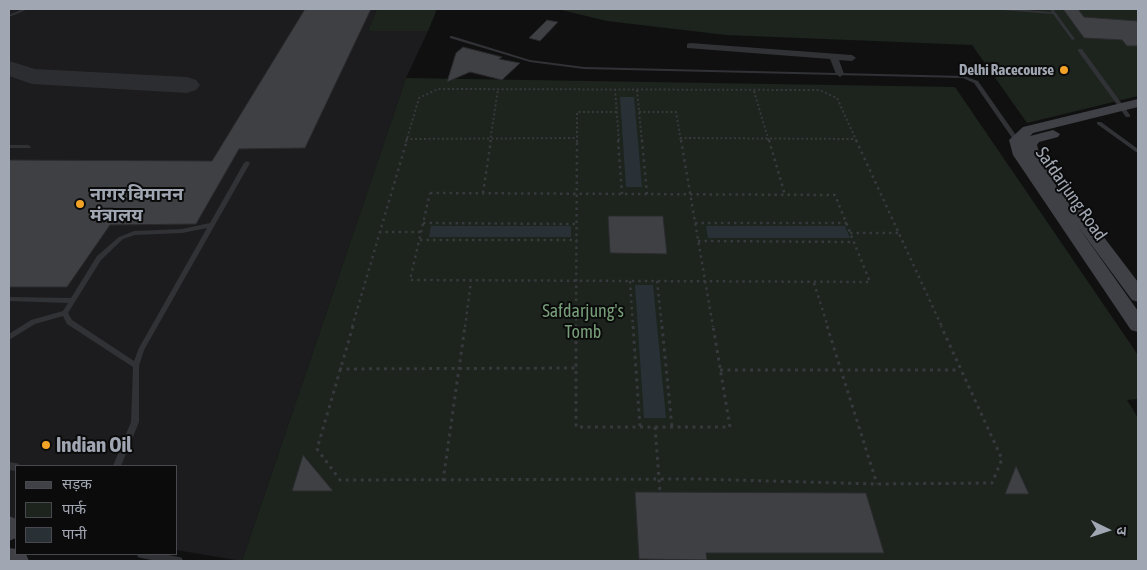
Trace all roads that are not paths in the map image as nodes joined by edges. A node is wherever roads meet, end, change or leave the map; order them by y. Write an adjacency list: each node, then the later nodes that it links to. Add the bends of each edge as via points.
1 (26, 9): 4 (lane)
2 (1002, 9): 3 (lane)
3 (1053, 11): 6 (lane)
4 (9, 16)
5 (451, 37): 11 (lane, via 554,65)
6 (1072, 39)
7 (690, 46): 9 (street)
8 (1080, 50): 13 (lane)
9 (833, 57): 10 (street); 11 (street)
10 (852, 58)
11 (840, 74): 15 (lane, via 971,79)
12 (1138, 103): 13 (main road, Safdarjung Road)
13 (1129, 112): 14 (main road, Safdarjung Road); 15 (main road, Safdarjung Road, via 1028,130)
14 (1099, 123): 18 (lane); 19 (main road, Safdarjung Road, via 1033,139 1030,145)
15 (1016, 140): 19 (lane); 26 (main road, Safdarjung Road, via 1018,152)
16 (9, 147): 17 (lane)
17 (28, 147)
18 (1138, 151)
19 (1032, 153): 22 (main road, Safdarjung Road)
20 (247, 163): 21 (lane)
21 (211, 225): 24 (lane, via 182,231 134,233 121,238 99,258); 28 (lane)
22 (1138, 295)
23 (9, 299): 24 (lane)
24 (72, 301): 25 (lane)
25 (65, 313): 27 (lane, via 33,322); 28 (lane, via 69,322)
26 (1138, 325)
27 (9, 337)
28 (136, 366): 29 (lane, via 135,422)
29 (117, 465)
30 (147, 555): 33 (lane)
31 (9, 560): 32 (main road)
32 (17, 561)
33 (179, 561)

